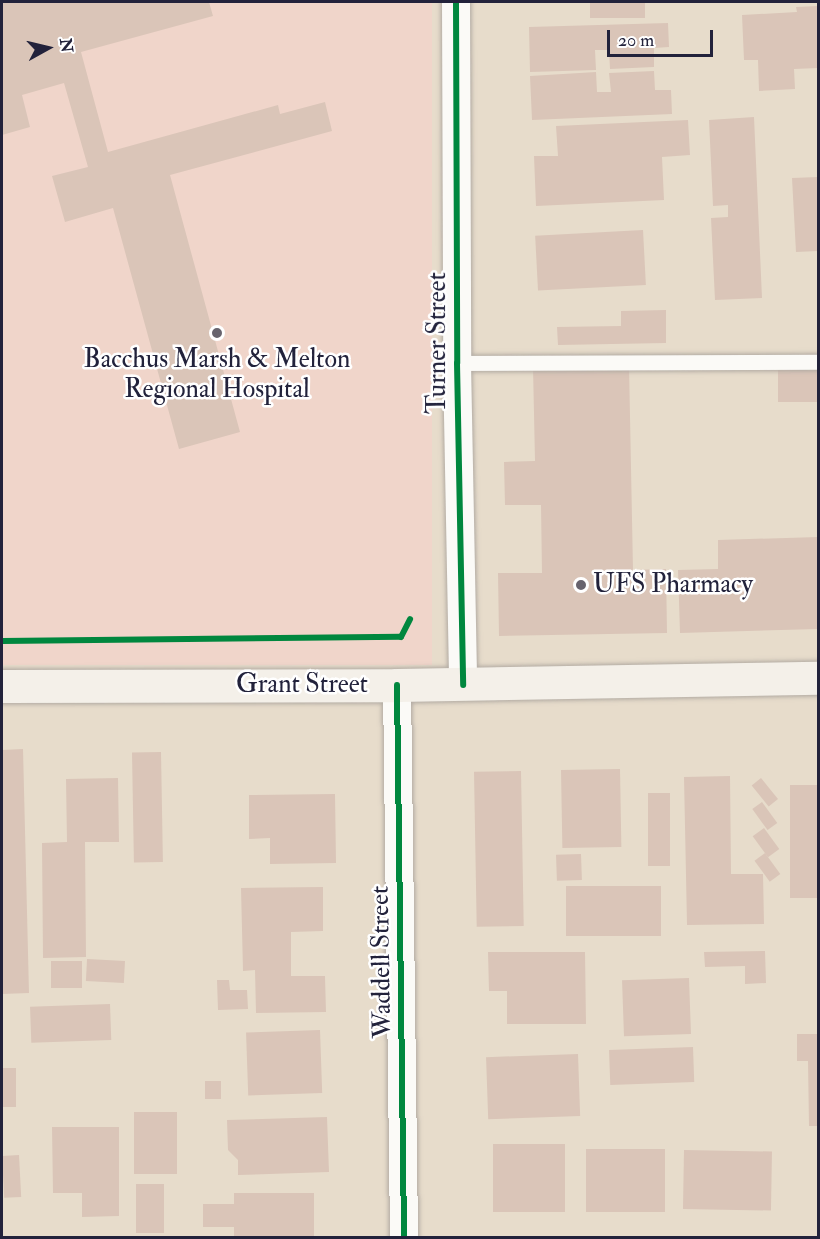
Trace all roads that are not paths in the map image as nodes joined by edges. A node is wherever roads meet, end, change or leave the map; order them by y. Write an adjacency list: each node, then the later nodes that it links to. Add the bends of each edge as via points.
1 (456, 2): 3 (street, Turner Street)
2 (819, 362): 3 (lane)
3 (457, 363): 6 (street, Turner Street)
4 (819, 678): 6 (main road, Grant Street)
5 (398, 685): 6 (main road, Grant Street); 7 (main road, Grant Street); 8 (street, Waddell Street)
6 (463, 685)
7 (2, 686)
8 (404, 1238)

